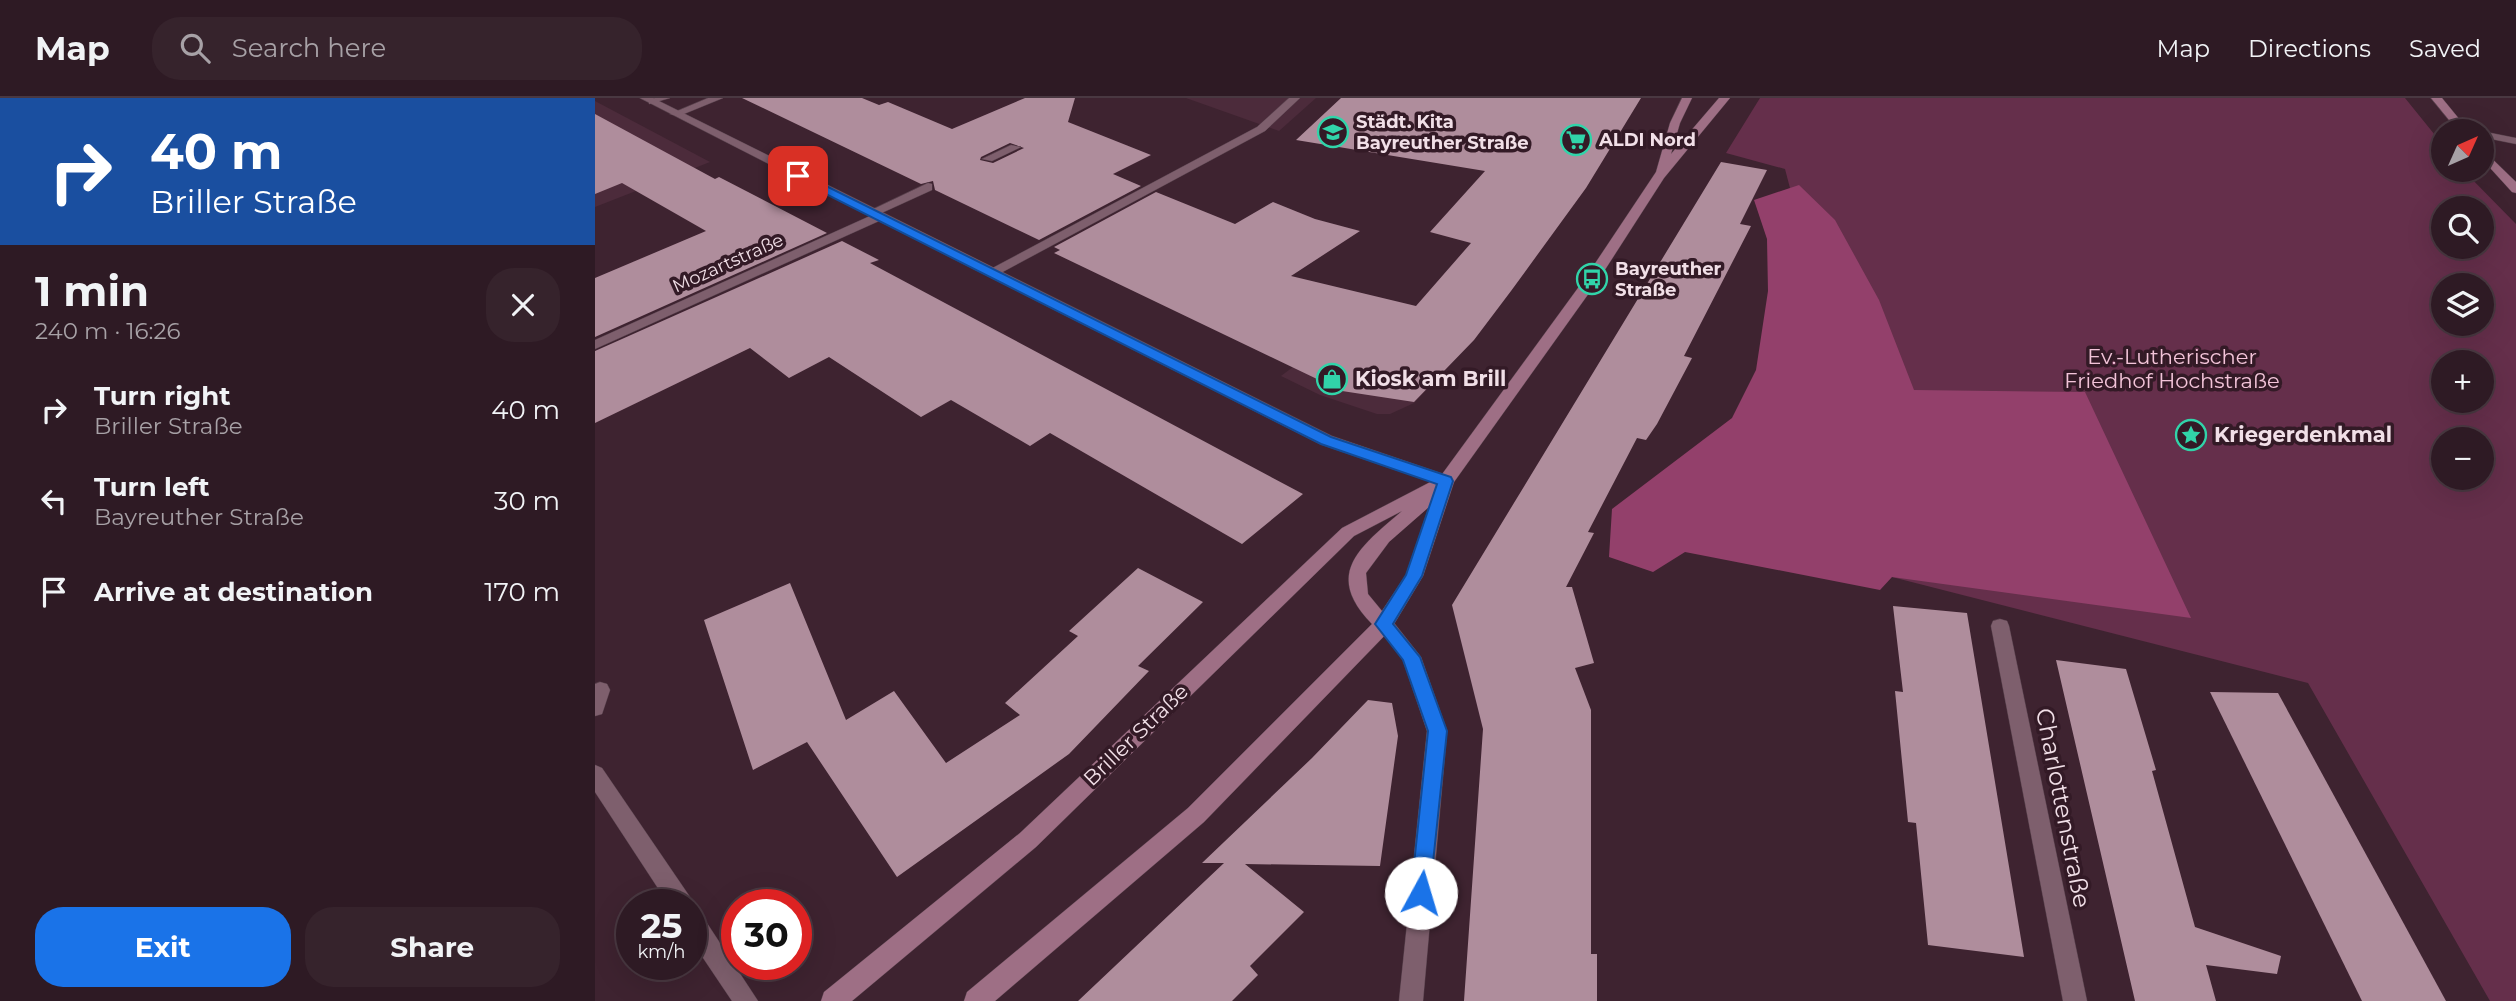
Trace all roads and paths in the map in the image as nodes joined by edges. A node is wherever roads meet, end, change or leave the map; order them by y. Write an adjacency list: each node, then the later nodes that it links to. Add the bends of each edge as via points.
1 (718, 98): 7 (street)
2 (1294, 98): 18 (street, via 1261,129)
3 (1687, 98): 14 (main road, Briller Straße)
4 (1725, 98): 14 (main road, Briller Straße)
5 (2436, 98): 8 (main road)
6 (655, 99): 7 (street)
7 (675, 114): 17 (street)
8 (2454, 119)
9 (2494, 137): 10 (street)
10 (2516, 141)
11 (1015, 147): 12 (street)
12 (988, 159)
13 (2494, 165): 16 (main road)
14 (1659, 176): 20 (main road, Briller Straße, via 1592,279)
15 (928, 187): 17 (street, Mozartstraße)
16 (2516, 189)
17 (874, 215): 18 (street); 19 (street, Mozartstraße)
18 (992, 272): 20 (street, via 1326,440)
19 (595, 345)
20 (1446, 481): 21 (main road, Briller Straße, via 1414,576); 21 (main road, via 1359,564 1359,592); 27 (main road, Briller Straße, via 1348,532 1028,840)
21 (1384, 624): 28 (main road, Briller Straße, via 1196,815); 29 (street, via 1411,657 1437,731)
22 (2000, 626): 30 (street, Charlottenstraße)
23 (595, 774): 24 (street)
24 (671, 889)
25 (707, 943): 26 (street)
26 (746, 1001)
27 (833, 1001)
28 (976, 1001)
29 (1411, 1001)
30 (2075, 1001)

